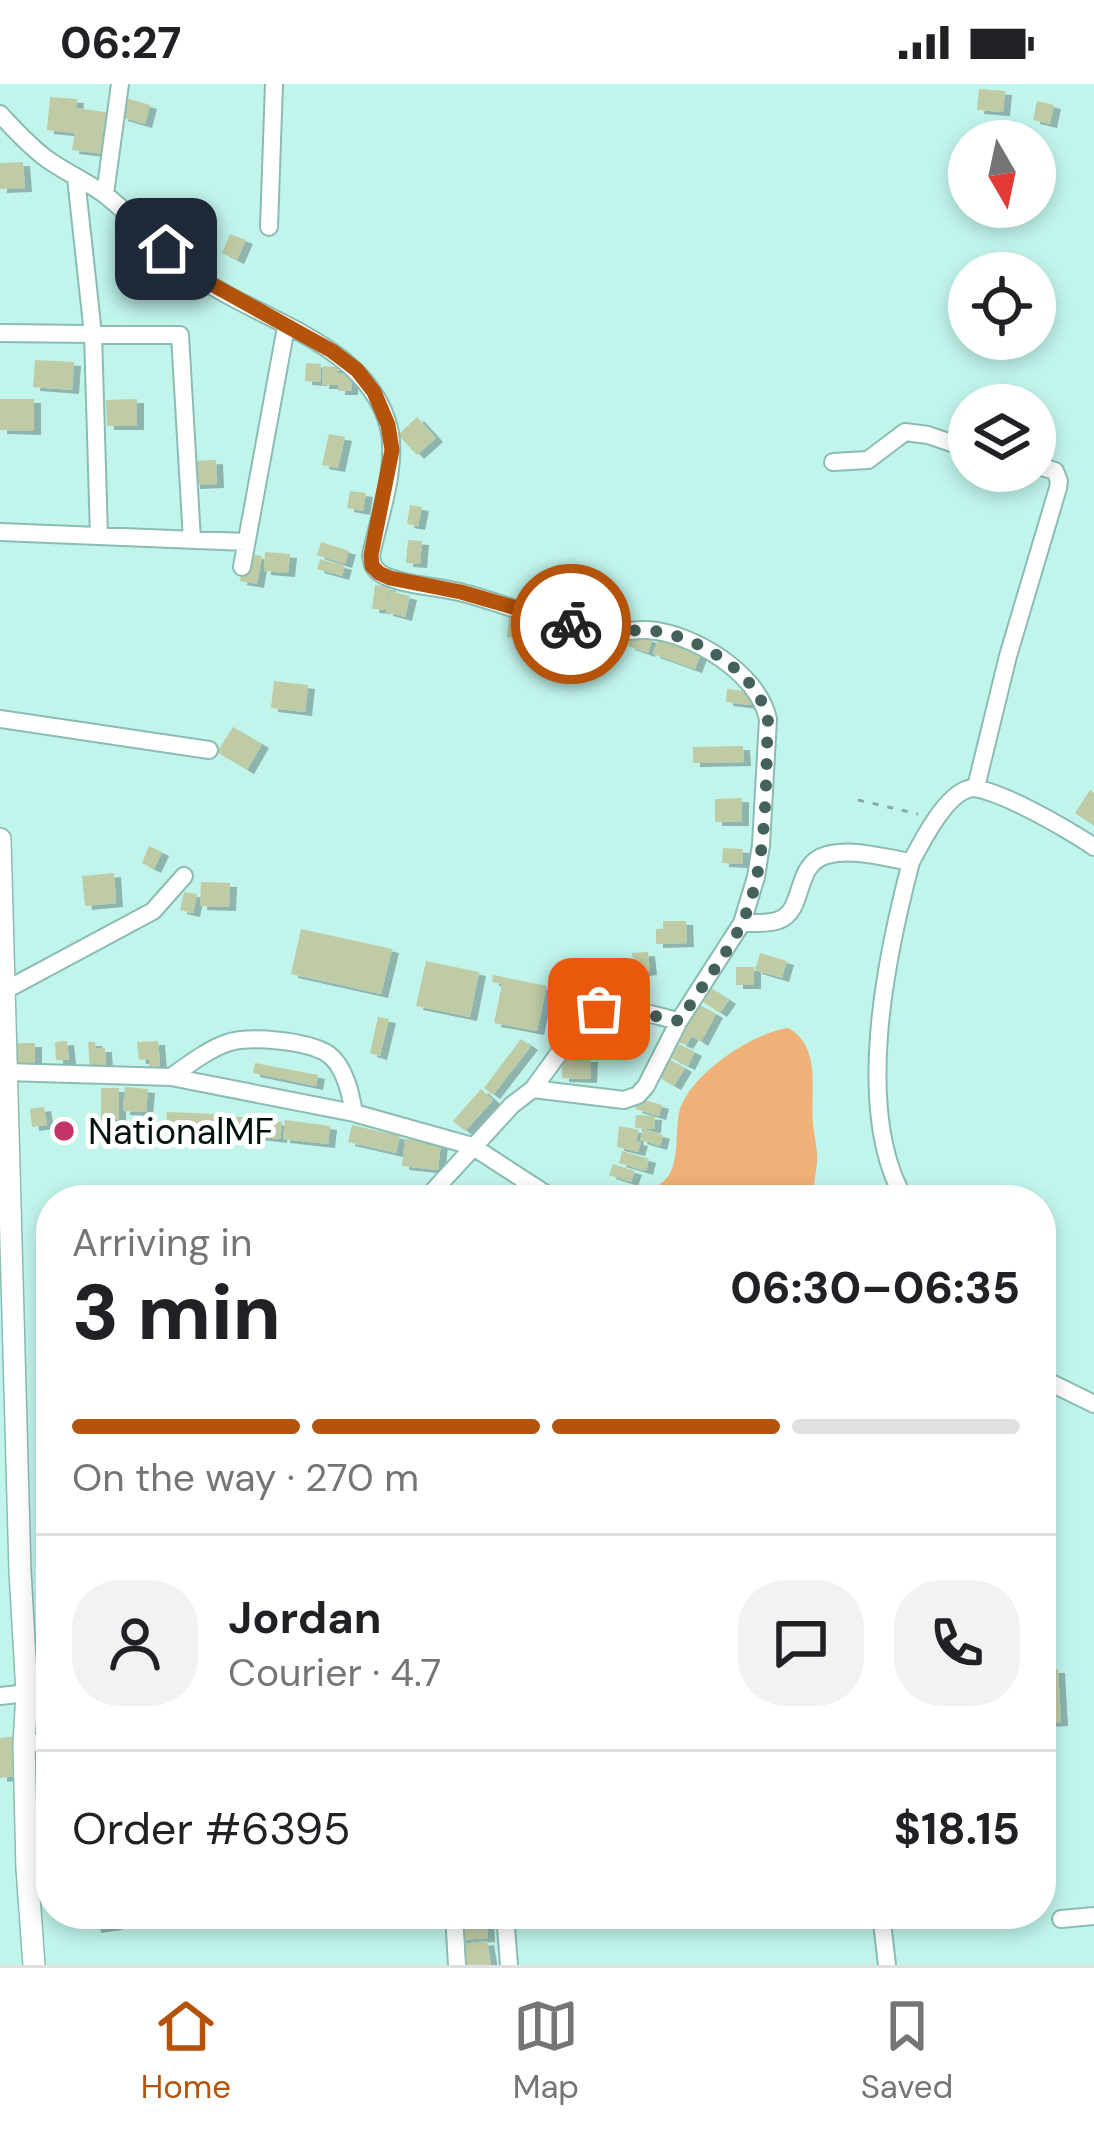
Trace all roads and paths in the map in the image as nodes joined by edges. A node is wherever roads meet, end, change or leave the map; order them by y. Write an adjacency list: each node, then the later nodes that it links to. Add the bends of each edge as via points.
1 (120, 84): 5 (street)
2 (274, 84): 6 (street)
3 (0, 114): 4 (street)
4 (76, 178): 5 (street); 9 (street)
5 (105, 194): 7 (street, via 197,276)
6 (269, 227)
7 (286, 327): 16 (street); 27 (street, via 357,370 388,425 392,450 371,555 379,573 602,632 680,636 721,658 758,694 768,719 762,826)
8 (0, 333): 9 (street)
9 (93, 334): 14 (street); 15 (street, via 180,335)
10 (948, 441): 11 (street, via 905,432 868,460)
11 (833, 462)
12 (1056, 474): 20 (street)
13 (0, 532): 14 (street)
14 (99, 536): 15 (street)
15 (193, 540): 16 (street)
16 (246, 542): 17 (street)
17 (242, 567)
18 (0, 719): 19 (street)
19 (209, 750)
20 (976, 787): 22 (street, via 957,794); 24 (street)
21 (858, 800): 22 (path)
22 (937, 818): 25 (street)
23 (0, 839): 28 (main road)
24 (1094, 847)
25 (911, 862): 27 (street, via 822,856 808,865 788,914); 37 (street, via 886,976 877,1081)
26 (184, 876): 28 (street, via 153,910)
27 (742, 923): 29 (street)
28 (3, 980): 30 (main road)
29 (680, 1021): 32 (street, via 613,1008 589,1013); 32 (street, via 631,1100)
30 (3, 1074): 31 (street); 41 (main road)
31 (171, 1077): 33 (street); 33 (street, via 229,1042 280,1039 329,1055)
32 (533, 1089): 34 (street)
33 (353, 1113): 34 (street)
34 (472, 1146): 35 (street); 36 (street)
35 (438, 1185)
36 (532, 1185)
37 (896, 1185)
38 (1056, 1385): 39 (street)
39 (1094, 1404)
40 (36, 1682): 41 (street)
41 (27, 1693): 42 (street); 44 (main road)
42 (0, 1696)
43 (36, 1743): 44 (street)
44 (24, 1744): 50 (main road)
45 (1094, 1916): 46 (street)
46 (1060, 1919)
47 (455, 1929): 51 (street)
48 (506, 1929): 52 (street)
49 (883, 1929): 53 (street)
50 (34, 1965)
51 (457, 1965)
52 (509, 1965)
53 (887, 1965)

